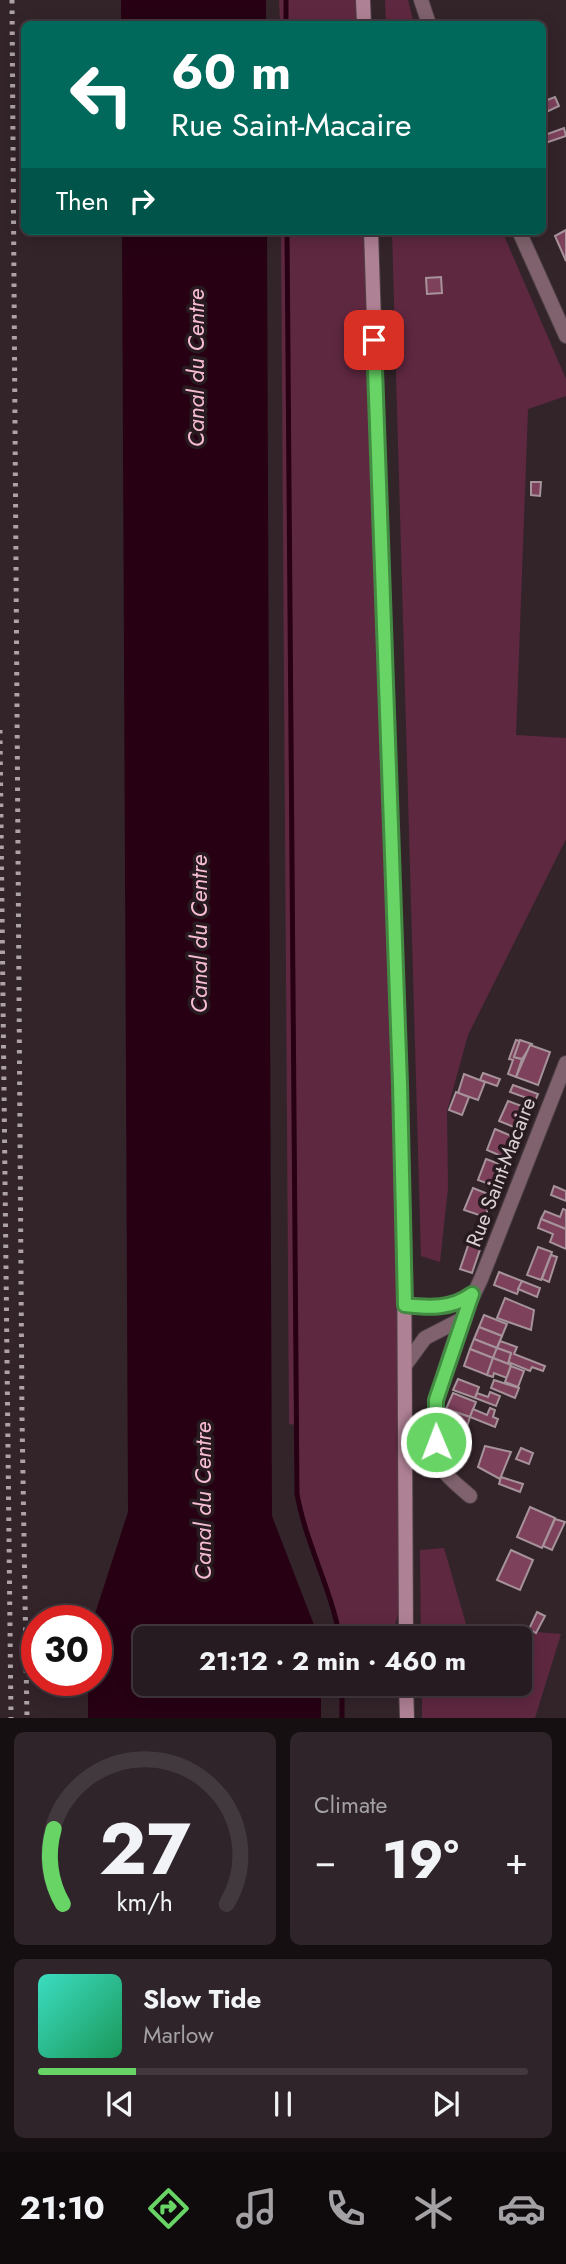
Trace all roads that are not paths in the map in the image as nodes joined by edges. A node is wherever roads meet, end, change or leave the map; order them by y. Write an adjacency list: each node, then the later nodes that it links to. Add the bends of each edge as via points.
1 (363, 0): 3 (main road)
2 (421, 0): 4 (street)
3 (364, 21)
4 (428, 21)
5 (371, 235): 10 (main road)
6 (521, 235): 7 (street)
7 (566, 336)
8 (566, 1063): 9 (street, Rue Saint-Macaire)
9 (472, 1294): 10 (street, via 461,1303 442,1307); 11 (street, Rue Saint-Macaire)
10 (405, 1305): 12 (main road)
11 (462, 1319): 12 (street, via 425,1338); 13 (street, Rue Saint-Macaire, via 436,1400 437,1457 443,1470)
12 (406, 1364): 14 (main road)
13 (470, 1496)
14 (406, 1626)
15 (406, 1696): 16 (main road)
16 (407, 1718)

